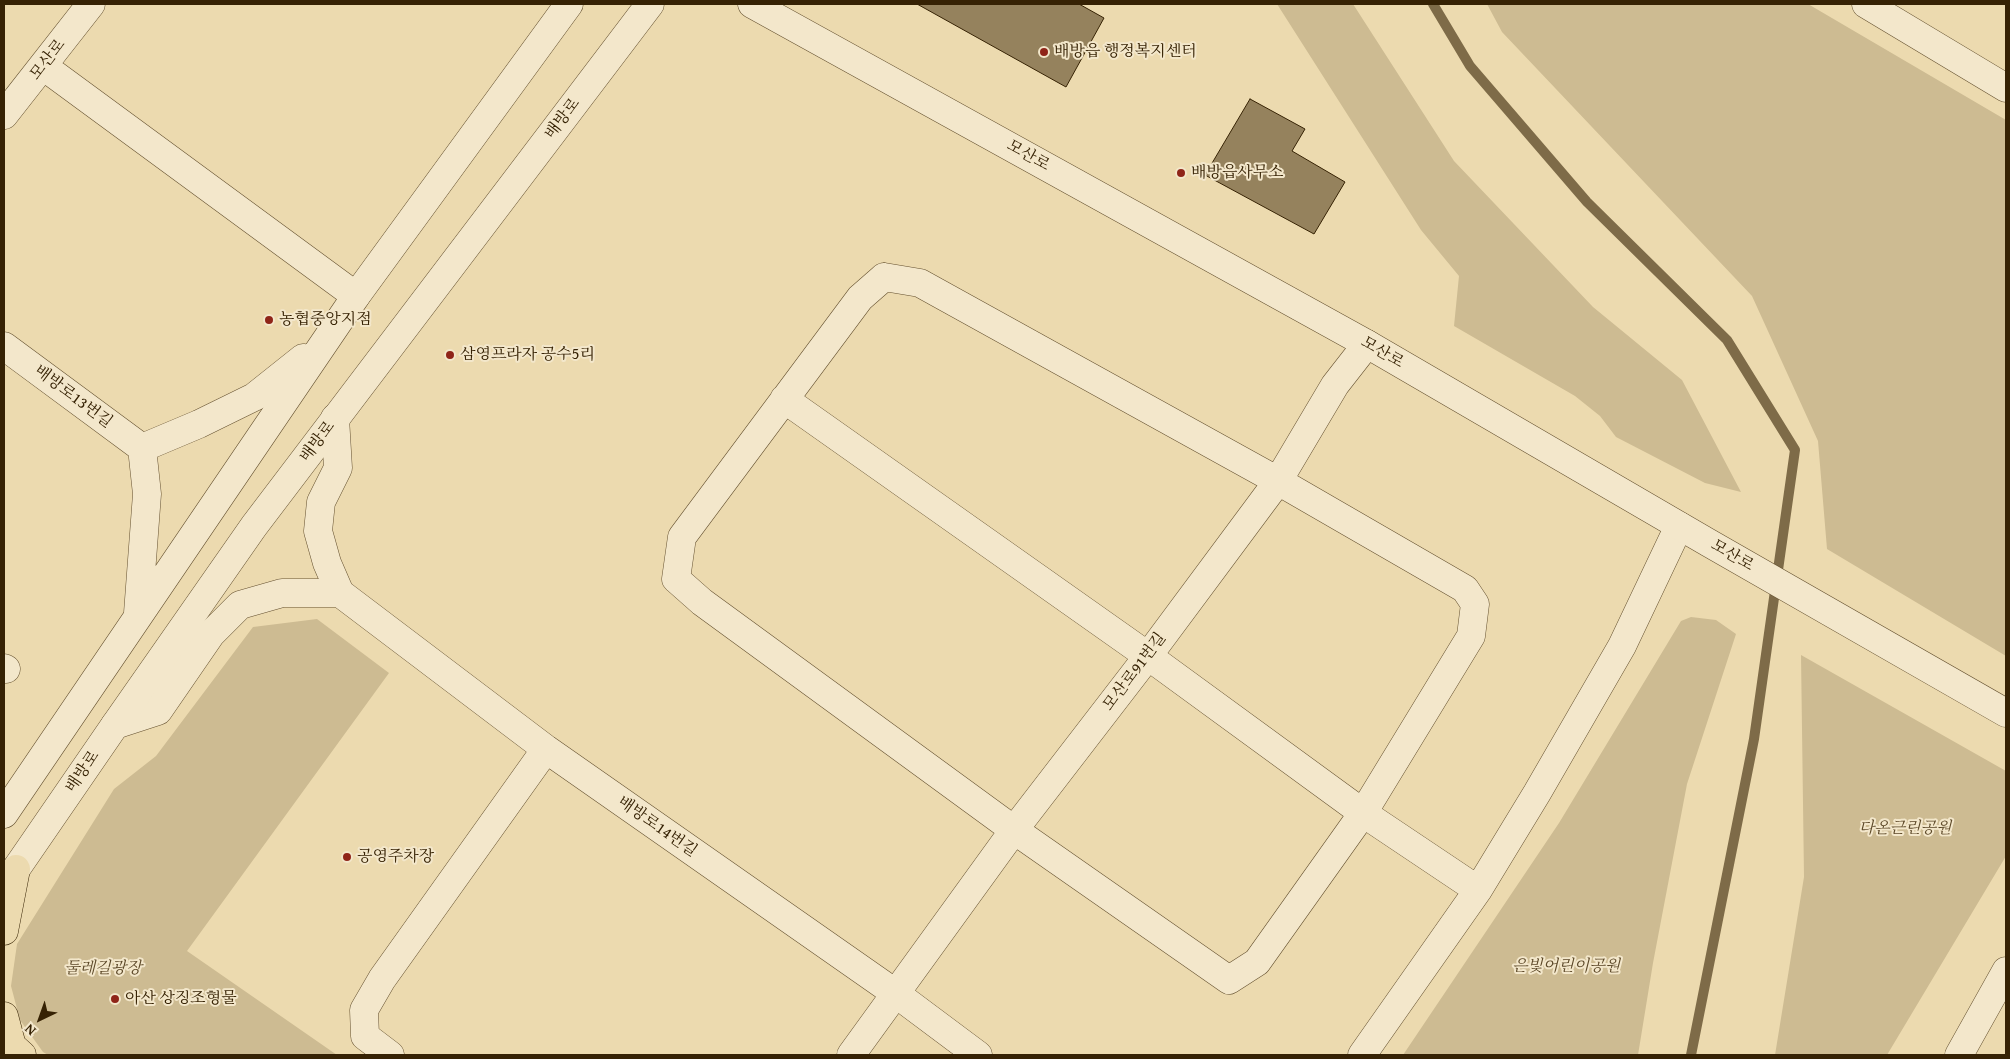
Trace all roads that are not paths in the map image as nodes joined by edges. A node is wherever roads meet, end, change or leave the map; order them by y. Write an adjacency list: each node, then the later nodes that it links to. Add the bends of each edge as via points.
1 (91, 4): 6 (street, 모산로)
2 (569, 4): 9 (street)
3 (650, 4): 14 (street, 배방로)
4 (752, 4): 11 (street, 모산로)
5 (1866, 4): 7 (street)
6 (43, 66): 8 (street, 모산로); 9 (street)
7 (2006, 88)
8 (4, 115)
9 (356, 296): 10 (street)
10 (326, 339): 15 (street, via 254,397); 19 (street)
11 (1367, 344): 16 (street, 모산로91번길, via 1334,385); 17 (street, 모산로)
12 (4, 346): 15 (street, 배방로13번길)
13 (784, 398): 16 (street, via 860,298 884,277 920,283); 20 (street); 26 (street, via 682,537 676,580)
14 (336, 418): 18 (street, via 338,468 321,502 318,531); 22 (street, 배방로, via 254,526)
15 (142, 448): 19 (street, via 147,494)
16 (1278, 481): 20 (street, 모산로91번길); 24 (street, via 1465,589 1474,604 1472,636)
17 (1680, 526): 21 (street, 모산로); 28 (street, via 1622,646)
18 (340, 594): 22 (street, via 282,593 240,605 211,634 158,710); 23 (street, 배방로14번길)
19 (138, 615): 25 (street)
20 (1148, 656): 24 (street); 26 (street, 모산로91번길)
21 (2006, 713)
22 (115, 725): 27 (street, 배방로)
23 (546, 749): 31 (street, 배방로14번길); 34 (street, via 382,979 364,1010 365,1036)
24 (1363, 813): 26 (street, via 1257,962 1229,980); 28 (street)
25 (4, 814)
26 (1014, 830): 31 (street, 모산로91번길)
27 (10, 881): 29 (highway)
28 (1478, 890): 37 (street)
29 (4, 931)
30 (2006, 971): 38 (street)
31 (895, 993): 35 (street, 모산로91번길); 36 (street, 배방로14번길)
32 (4, 1016): 33 (highway, via 12,1046)
33 (22, 1055)
34 (390, 1055)
35 (851, 1055)
36 (978, 1055)
37 (1362, 1055)
38 (1959, 1055)

